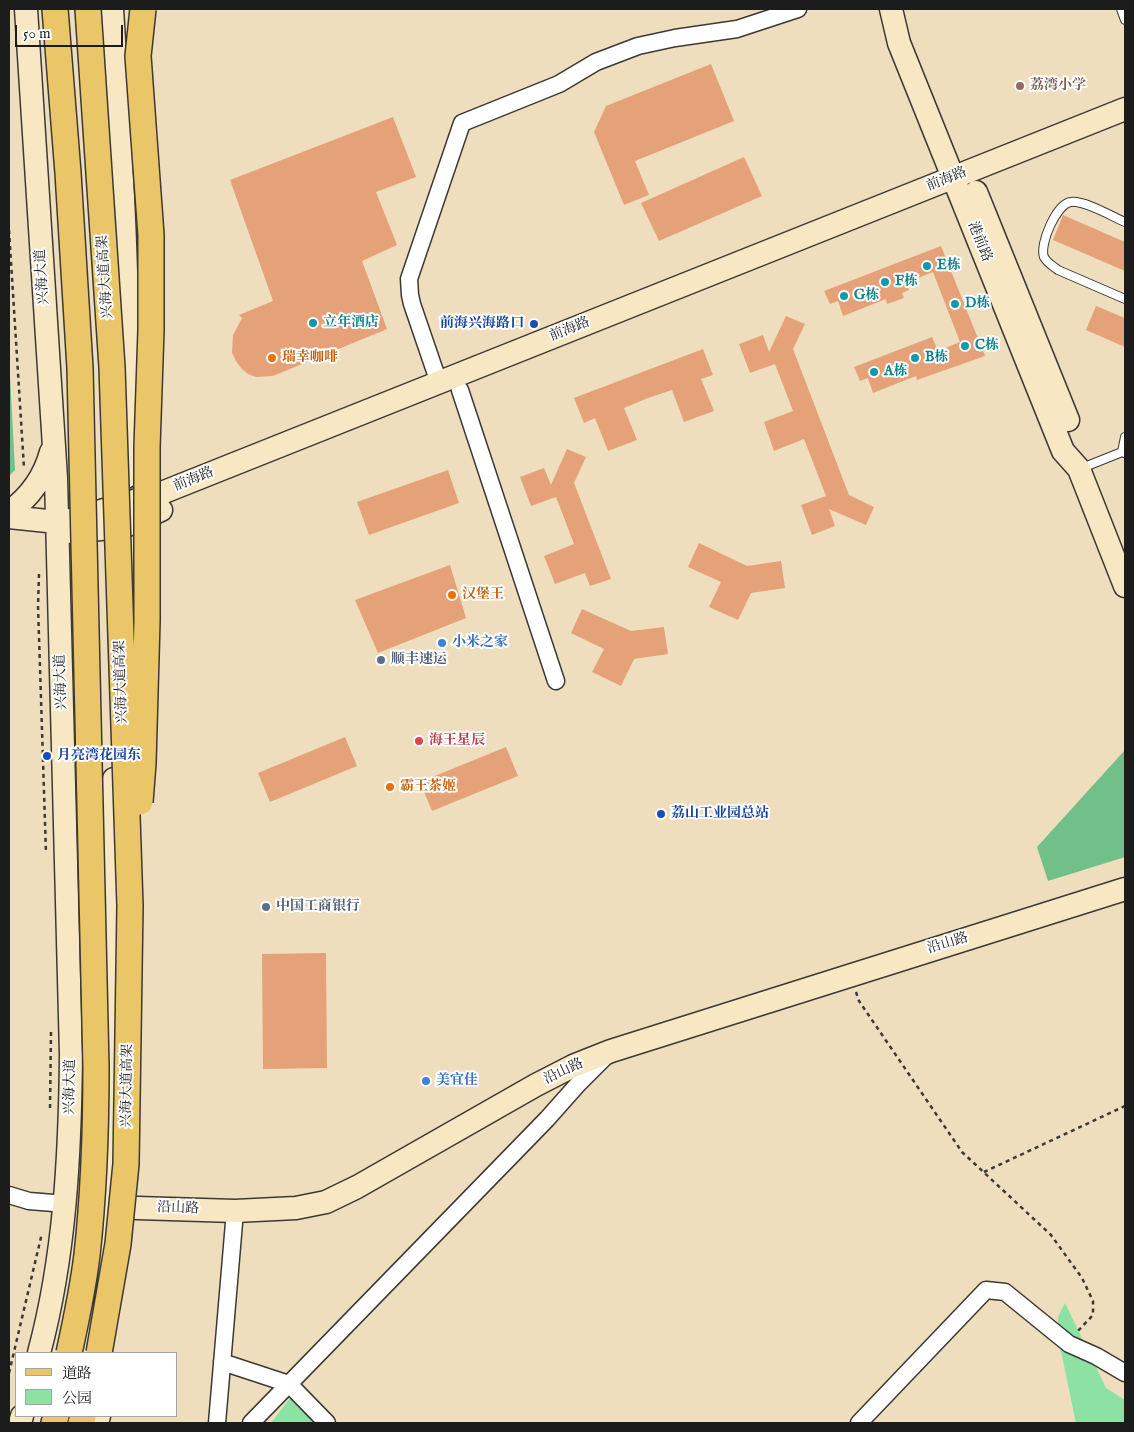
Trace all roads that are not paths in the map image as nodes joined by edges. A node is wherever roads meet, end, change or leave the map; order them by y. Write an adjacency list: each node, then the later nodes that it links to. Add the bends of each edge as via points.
1 (26, 9): 19 (street, 兴海大道)
2 (55, 9): 38 (main road, bridge, via 80,368 96,1067 91,1213)
3 (88, 9): 31 (main road, 兴海大道高架, bridge, via 112,366)
4 (112, 9): 22 (street, via 128,304)
5 (143, 9): 31 (main road, bridge, via 138,56 151,235 151,347 143,762)
6 (798, 9): 16 (street, via 737,29 638,46 596,62 558,84 462,123 410,279 412,304)
7 (891, 9): 13 (street, 港前路, via 899,42)
8 (898, 9): 13 (street, 港前路, via 914,37)
9 (1121, 9): 10 (lane)
10 (1125, 20)
11 (1125, 109): 13 (street, 前海路)
12 (1125, 126): 13 (street, 前海路)
13 (964, 182): 16 (street, 前海路); 17 (street, 前海路); 21 (street, 港前路, via 1063,451)
14 (1125, 222): 15 (lane, via 1084,204 1069,202 1058,210 1043,242 1043,251 1044,258 1058,270)
15 (1125, 299)
16 (439, 383): 22 (street, 前海路)
17 (460, 390): 26 (street, 前海路); 29 (street)
18 (1125, 437): 20 (lane)
19 (54, 442): 23 (street, via 43,476 30,494); 25 (street, 兴海大道)
20 (1124, 452): 21 (lane)
21 (1079, 469): 28 (street, 港前路)
22 (125, 505): 25 (street, 前海路); 26 (street)
23 (9, 512)
24 (9, 517): 25 (street, 前海路)
25 (57, 527): 26 (street, 前海路); 27 (street, 前海路); 34 (street, 兴海大道, via 71,1055)
26 (123, 527): 35 (street, via 115,716 112,1132)
27 (9, 528)
28 (1125, 586)
29 (556, 681)
30 (1125, 889): 32 (street, 沿山路)
31 (130, 906): 40 (main road, 兴海大道高架, bridge, via 126,1164 118,1244)
32 (611, 1051): 36 (street, 沿山路, via 536,1085 326,1202 296,1208); 43 (street)
33 (9, 1196): 34 (street, 沿山路)
34 (66, 1204): 35 (street, 沿山路); 37 (street, 兴海大道)
35 (108, 1207): 36 (street, 沿山路); 39 (street)
36 (235, 1211): 41 (street)
37 (40, 1352)
38 (70, 1352)
39 (85, 1352)
40 (99, 1352)
41 (222, 1362): 43 (street); 44 (street)
42 (1125, 1373): 47 (street, via 1069,1344 1005,1292 986,1290)
43 (289, 1384): 45 (street); 46 (street)
44 (217, 1423)
45 (251, 1423)
46 (327, 1423)
47 (859, 1423)

